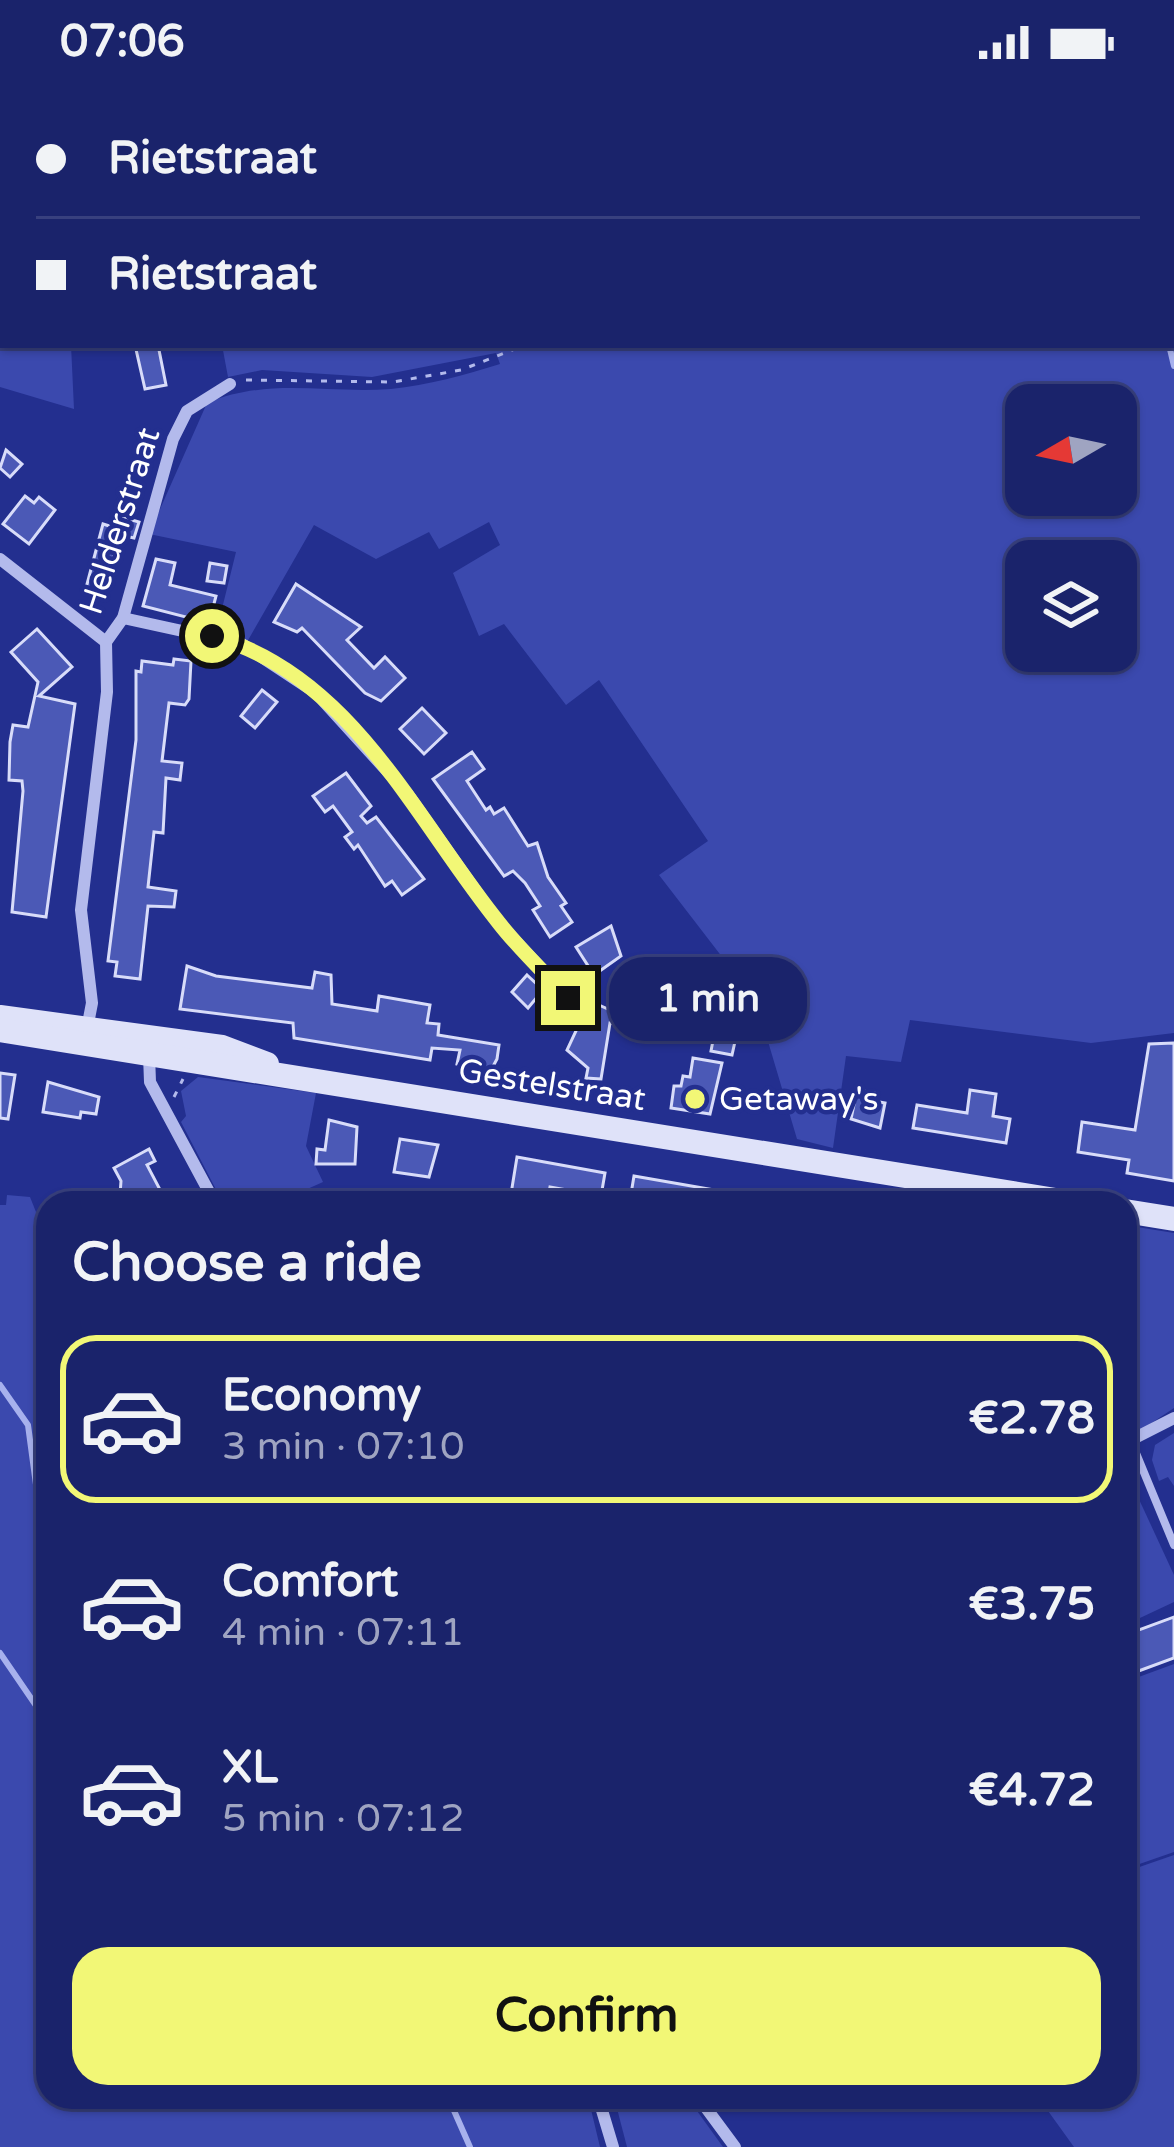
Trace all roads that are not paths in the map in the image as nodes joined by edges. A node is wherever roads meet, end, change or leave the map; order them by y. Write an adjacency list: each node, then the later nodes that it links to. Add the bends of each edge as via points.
1 (230, 384): 3 (street, Helderstraat, via 187,411 173,439)
2 (0, 559): 4 (street, Helderstraat)
3 (123, 618): 4 (street, Helderstraat); 5 (street, via 242,644 316,692)
4 (106, 641): 8 (street, Helderstraat, via 81,910 92,1003)
5 (568, 998)
6 (0, 1018): 8 (main road, Gestelstraat)
7 (0, 1030): 8 (main road, Gestelstraat)
8 (86, 1035): 9 (main road, Gestelstraat)
9 (150, 1047): 10 (street, via 150,1082); 11 (main road, Gestelstraat)
10 (208, 1191)
11 (1000, 1191)
12 (1137, 1213): 13 (main road)
13 (1174, 1219)
14 (1174, 1418): 15 (street)
15 (1137, 1437)
16 (1137, 1462): 17 (lane)
17 (1174, 1545)
18 (602, 2109): 20 (street)
19 (707, 2109): 21 (street)
20 (613, 2147)
21 (735, 2147)

